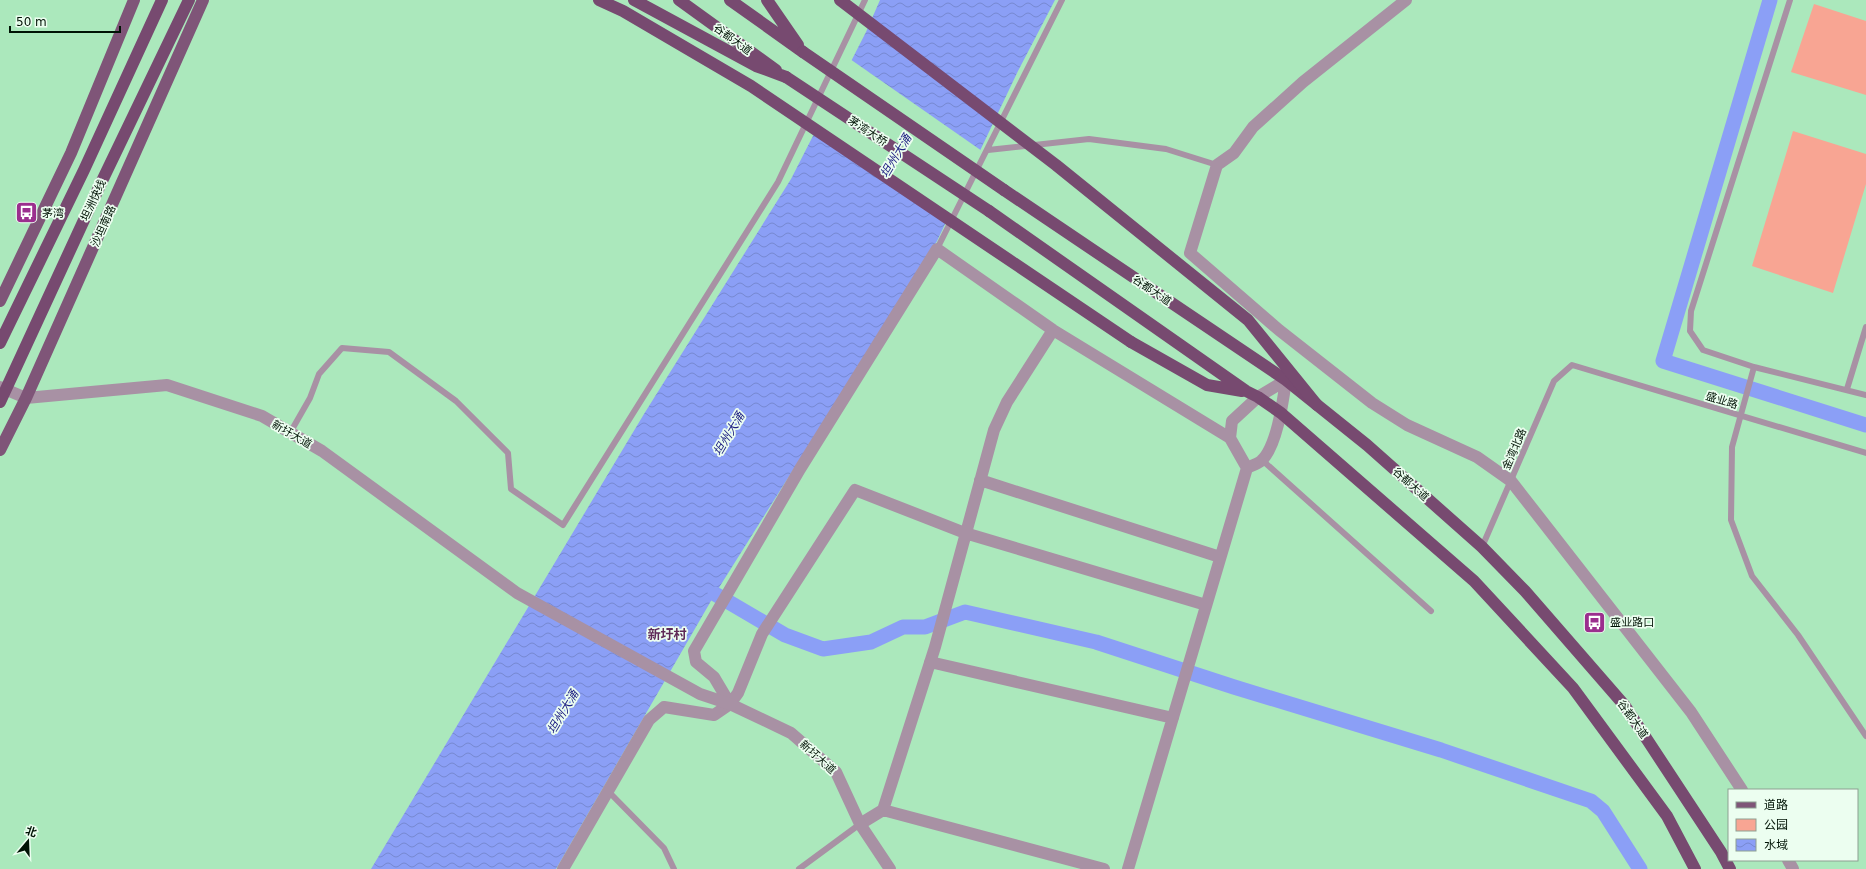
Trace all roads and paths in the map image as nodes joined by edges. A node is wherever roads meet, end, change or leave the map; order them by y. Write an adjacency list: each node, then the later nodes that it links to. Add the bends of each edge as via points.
1 (134, 0): 20 (main road, via 71,154)
2 (162, 0): 23 (highway, 坦洲快线, via 84,170)
3 (189, 0): 33 (highway, 坦洲快线, bridge)
4 (203, 0): 32 (main road, 沙坦南路)
5 (599, 0): 29 (highway, bridge, via 630,15 751,86 1131,342 1207,385)
6 (634, 0): 16 (highway, via 756,66)
7 (679, 0): 16 (highway, 谷都大道)
8 (730, 0): 15 (highway)
9 (767, 0): 15 (highway)
10 (840, 0): 34 (highway, bridge, via 1056,165 1248,320)
11 (865, 0): 38 (lane, via 778,182 563,525 511,489 508,453 456,401 389,352 342,348 319,374 310,398)
12 (1062, 0): 17 (lane)
13 (1406, 0): 18 (street, via 1303,82 1253,127 1234,153)
14 (1790, 0): 25 (lane, via 1691,311 1690,331 1703,350)
15 (803, 52): 26 (highway, 谷都大道, bridge)
16 (786, 77): 29 (highway, 茅湾大桥, bridge, via 989,212)
17 (988, 150): 18 (lane, via 1089,139 1166,149); 19 (lane)
18 (1217, 165): 46 (street, via 1190,253 1279,330 1372,403 1407,425 1477,457)
19 (937, 249): 22 (street); 53 (street, via 800,468 694,651 696,662 714,677)
20 (0, 301)
21 (1866, 327): 28 (lane)
22 (1053, 330): 39 (street); 45 (street, via 1006,402 994,430)
23 (0, 342)
24 (1572, 365): 36 (lane, 盛业路); 46 (lane, 金湾北路, via 1554,382)
25 (1754, 367): 28 (lane); 36 (lane)
26 (1286, 380): 31 (street); 34 (highway, 谷都大道); 35 (street)
27 (0, 387): 32 (street)
28 (1847, 389): 30 (lane)
29 (1246, 391): 31 (highway)
30 (1866, 395)
31 (1258, 397): 35 (highway); 39 (street, via 1232,421)
32 (26, 398): 37 (main road, 沙坦南路); 38 (street, 新圩大道, via 167,385 262,416)
33 (0, 402)
34 (1317, 405): 48 (highway, 谷都大道, via 1367,444)
35 (1281, 413): 43 (street, via 1273,441); 66 (highway, via 1474,581 1573,688 1667,816)
36 (1740, 416): 41 (lane, 盛业路); 55 (lane, via 1732,447 1731,520 1752,576 1798,634)
37 (11, 429): 40 (main road, 沙坦南路); 42 (main road)
38 (290, 433): 53 (street, 新圩大道, via 322,451 517,593 700,694)
39 (1230, 438): 44 (street)
40 (0, 450)
41 (1866, 453)
42 (0, 458)
43 (1262, 460): 44 (street); 51 (lane)
44 (1247, 468): 49 (street)
45 (980, 480): 47 (street); 49 (street)
46 (1511, 481): 48 (lane, 金湾北路); 56 (street, via 1691,712)
47 (965, 533): 50 (street); 52 (street); 53 (street, via 855,490 762,634 738,693)
48 (1482, 547): 67 (highway, 谷都大道, via 1525,591 1625,706)
49 (1220, 557): 50 (street)
50 (1206, 605): 54 (street)
51 (1431, 611)
52 (930, 662): 54 (street); 58 (street)
53 (730, 704): 57 (street, via 714,715 664,707 649,720); 59 (street, 新圩大道, via 791,733 836,772)
54 (1173, 718): 65 (street)
55 (1866, 736)
56 (1741, 789)
57 (608, 791): 60 (street); 61 (lane, via 664,848)
58 (883, 810): 59 (street); 64 (street)
59 (860, 824): 62 (lane); 63 (street, 新圩大道)
60 (563, 869)
61 (674, 869)
62 (799, 869)
63 (890, 869)
64 (1104, 869)
65 (1128, 869)
66 (1695, 869)
67 (1730, 869)

